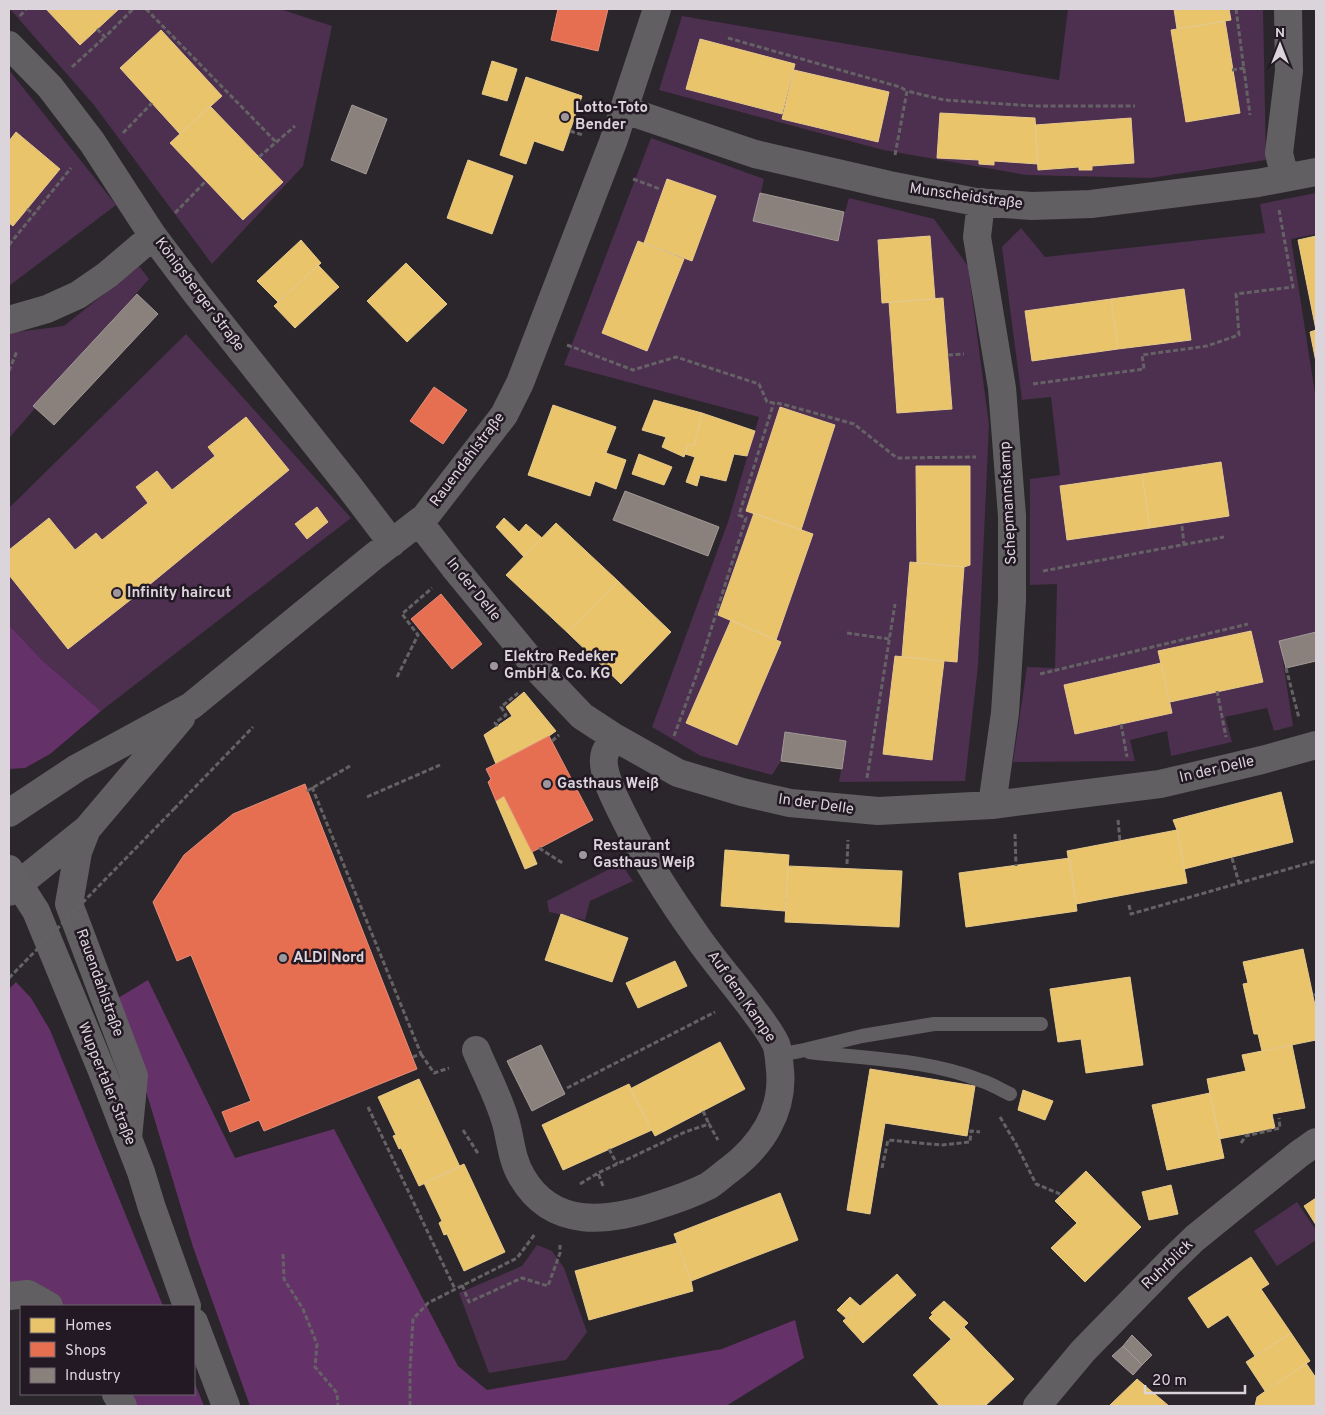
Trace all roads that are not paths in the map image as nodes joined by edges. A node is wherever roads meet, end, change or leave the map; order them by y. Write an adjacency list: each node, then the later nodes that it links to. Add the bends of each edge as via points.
1 (657, 9): 4 (street, Rauendahlstraße)
2 (1288, 9): 6 (street, via 1289,71)
3 (9, 45): 8 (street, Königsberger Straße, via 50,88 97,148)
4 (625, 110): 7 (street, Munscheidstraße, via 756,154 889,185); 10 (street, Rauendahlstraße, via 520,383 504,415)
5 (1316, 172): 6 (street, Munscheidstraße)
6 (1279, 179): 7 (street, Munscheidstraße, via 1091,204 1032,206)
7 (981, 202): 15 (street, Schepmannskamp, via 977,237 1002,388 1012,516 1013,576 1007,682)
8 (153, 236): 9 (street, via 78,295 47,309); 11 (street, Königsberger Straße)
9 (9, 320)
10 (419, 522): 11 (street, Rauendahlstraße); 13 (street, In der Delle, via 541,673 582,716)
11 (392, 543): 12 (street, Rauendahlstraße)
12 (191, 706): 16 (street, Rauendahlstraße, via 77,768); 17 (street, Rauendahlstraße)
13 (614, 738): 15 (street, In der Delle, via 678,773 764,797 818,807 861,811); 21 (street, Auf dem Kampe, via 604,754 606,776 630,829 699,939 764,1024 775,1044)
14 (1314, 746): 15 (street, In der Delle, via 1160,784)
15 (992, 805)
16 (9, 813)
17 (87, 829): 18 (street, Rauendahlstraße); 23 (street, Rauendahlstraße, via 78,852 70,904 134,1076)
18 (12, 882): 23 (main road, Wuppertaler Straße, via 36,911)
19 (1041, 1024): 21 (lane, via 934,1024)
20 (476, 1050): 21 (street, Auf dem Kampe, via 502,1112 520,1175 539,1199 558,1212 583,1217 614,1217 639,1212 709,1186 733,1167 765,1134 773,1119)
21 (789, 1053): 22 (lane, via 942,1069 983,1081)
22 (1010, 1094)
23 (128, 1138): 27 (main road, Wuppertaler Straße)
24 (1316, 1142): 32 (street, Ruhrblick, via 1202,1232 1169,1263 1083,1350)
25 (9, 1296): 26 (street, via 28,1294)
26 (46, 1305)
27 (187, 1305)
28 (195, 1325): 31 (main road)
29 (117, 1395): 30 (street)
30 (123, 1406)
31 (226, 1406)
32 (1037, 1406)

